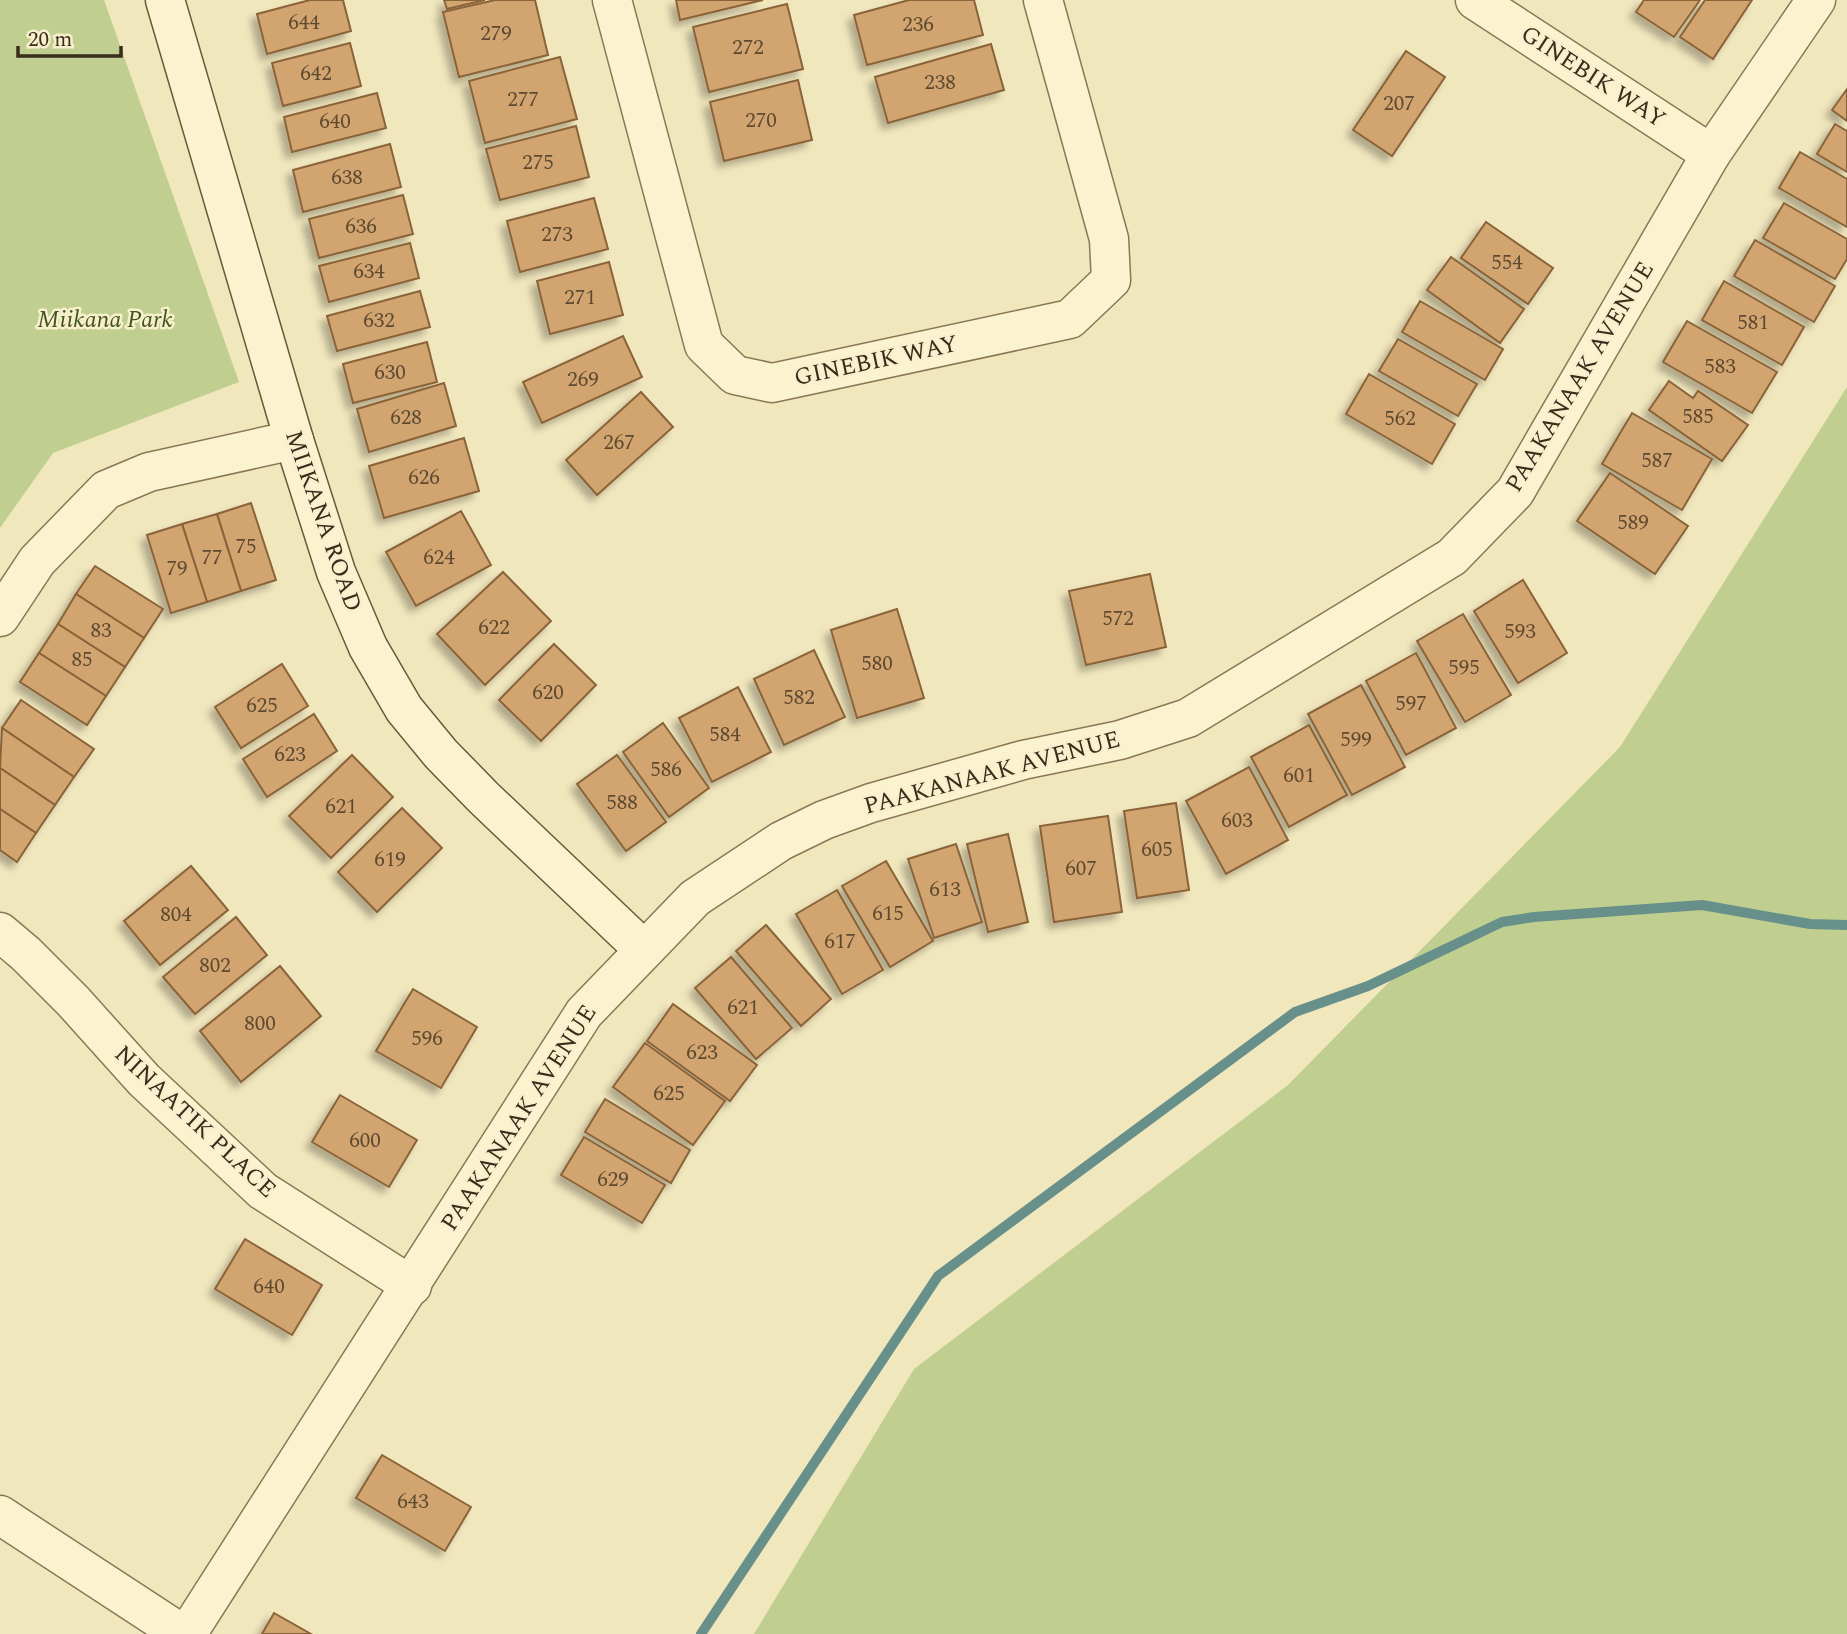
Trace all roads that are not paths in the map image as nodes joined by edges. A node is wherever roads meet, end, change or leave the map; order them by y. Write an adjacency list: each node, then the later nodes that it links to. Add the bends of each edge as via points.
1 (165, 0): 7 (street, MIIKANA ROAD)
2 (612, 0): 3 (street, GINEBIK WAY, via 704,345 735,375 772,383 1070,319 1111,279 1110,239)
3 (1044, 0)
4 (1475, 0): 6 (street, GINEBIK WAY)
5 (1816, 0): 6 (street, PAAKANAAK AVENUE)
6 (1711, 154): 10 (street, PAAKANAAK AVENUE, via 1515,492 1452,557 1188,718 1120,740 1010,763 824,820 781,841 695,898)
7 (294, 439): 8 (street, via 149,472 106,490 37,561); 10 (street, MIIKANA ROAD, via 336,572 368,647 404,709 484,798)
8 (0, 617)
9 (0, 932): 11 (street, NINAATIK PLACE, via 74,1000 144,1080 263,1191)
10 (643, 949): 11 (street, PAAKANAAK AVENUE, via 584,1013)
11 (411, 1286): 13 (street, PAAKANAAK AVENUE)
12 (0, 1515): 13 (street)
13 (185, 1634)

